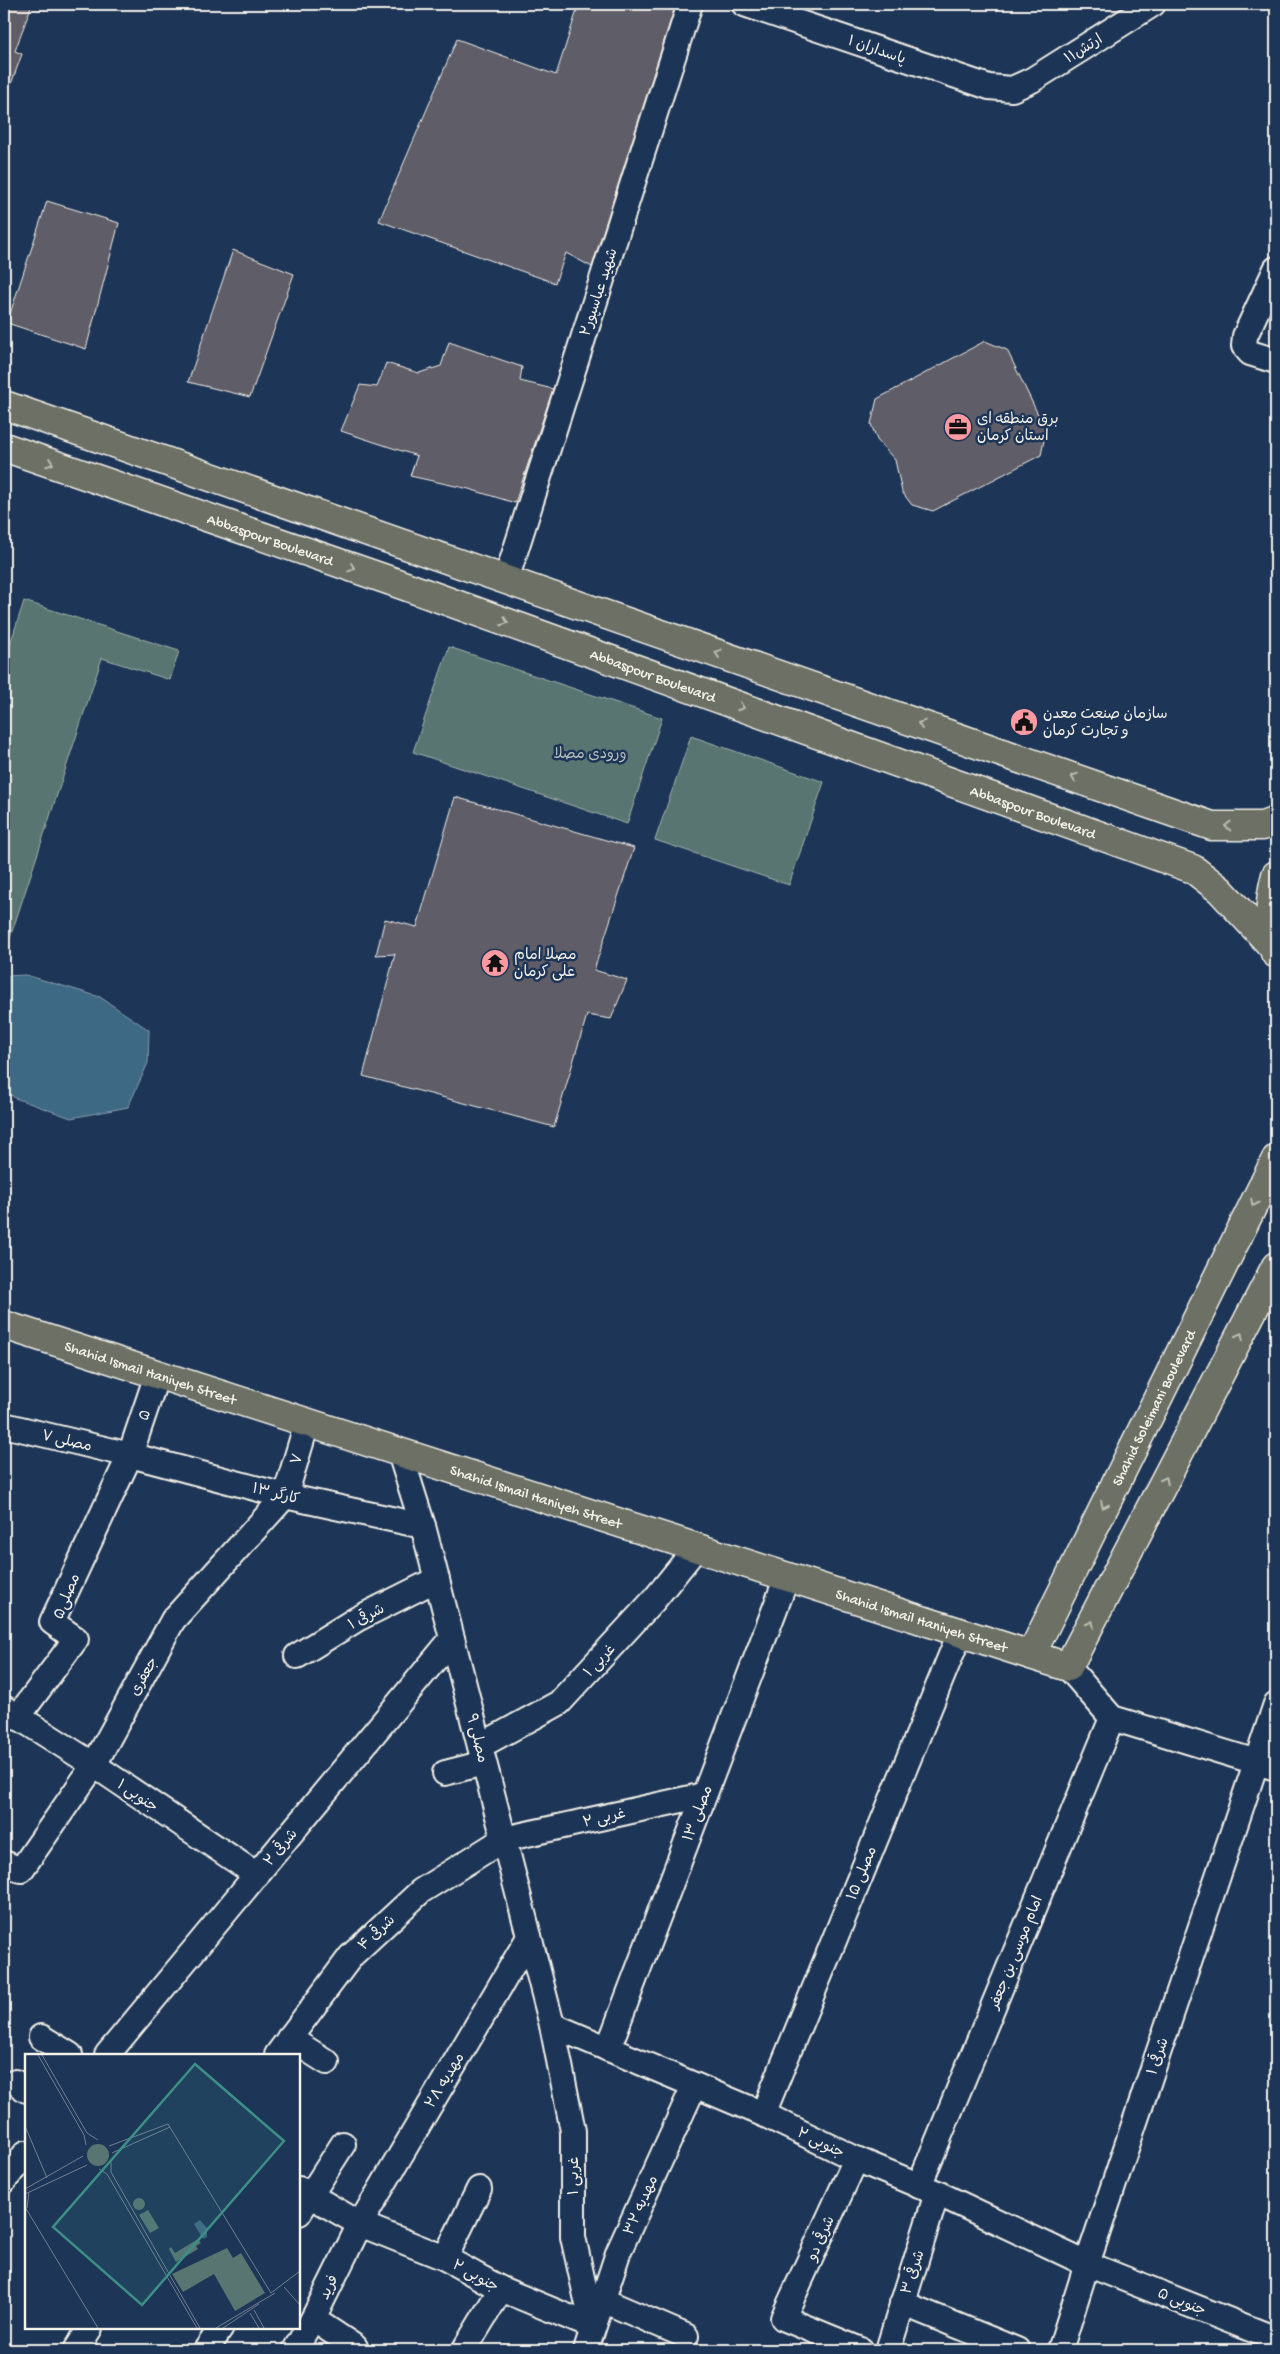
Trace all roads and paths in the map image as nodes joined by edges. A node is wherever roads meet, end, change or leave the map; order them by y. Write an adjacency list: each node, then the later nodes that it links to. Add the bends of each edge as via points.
1 (690, 4): 10 (street, شهید عباسپور۲)
2 (1153, 4): 4 (street, ارتش۱۱, via 1032,80)
3 (752, 5): 4 (street, پاسداران ۱, via 989,87)
4 (1012, 89)
5 (1276, 268): 6 (street, via 1245,336 1244,346 1250,353)
6 (1276, 361)
7 (4, 405): 9 (main road)
8 (4, 447): 11 (main road, Abbaspour Boulevard, one-way to 11)
9 (408, 546): 10 (main road); 11 (main road)
10 (506, 580): 12 (main road, one-way to 10, via 1262,826 1212,826)
11 (394, 582): 14 (main road, Abbaspour Boulevard, one-way to 14, via 1193,869 1220,890)
12 (1276, 821)
13 (1276, 876): 14 (main road, via 1271,904)
14 (1275, 952)
15 (1276, 1159): 30 (main road, Shahid Soleimani Boulevard, one-way to 30)
16 (1276, 1266): 32 (main road, one-way to 16)
17 (4, 1326): 18 (main road, Shahid Ismail Haniyeh Street)
18 (157, 1375): 19 (main road, Shahid Ismail Haniyeh Street); 22 (street, ۵)
19 (307, 1423): 21 (main road, Shahid Ismail Haniyeh Street); 23 (street, ۷)
20 (4, 1425): 22 (street, مصلی ۷)
21 (400, 1453): 24 (street, مصلی ۹); 25 (main road, Shahid Ismail Haniyeh Street)
22 (130, 1455): 23 (street, کارگر ۱۳); 34 (street, مصلی۵, via 52,1622 76,1639)
23 (285, 1496): 24 (street, کارگر ۱۳); 37 (street, جعفری, via 174,1620)
24 (423, 1526): 27 (street, مصلی ۹)
25 (696, 1548): 26 (main road, Shahid Ismail Haniyeh Street); 36 (street, ۱ غربی, via 654,1600 559,1703)
26 (787, 1577): 28 (main road, Shahid Ismail Haniyeh Street); 40 (street, مصلی ۱۳)
27 (437, 1579): 29 (street, مصلی ۹); 31 (street, ۱ شرقی, via 357,1619)
28 (960, 1633): 30 (main road, Shahid Ismail Haniyeh Street); 53 (street, مصلی ۱۵)
29 (452, 1639): 36 (street, مصلی ۹); 43 (street, ۲ شرقی)
30 (1030, 1655): 32 (main road, Shahid Ismail Haniyeh Street)
31 (296, 1656)
32 (1068, 1667): 35 (street)
33 (1276, 1704): 38 (street)
34 (10, 1713): 37 (street, ۱ جنوبی)
35 (1112, 1718): 38 (street); 59 (street, امام موسی بن جعفر)
36 (482, 1754): 39 (street, ۱ غربی); 41 (street, مصلی ۹)
37 (94, 1765): 42 (street, جعفری); 43 (street, ۱ جنوبی)
38 (1266, 1765): 63 (street, شرقی ۱)
39 (445, 1773)
40 (704, 1794): 41 (street, ۲ غربی); 48 (street, مصلی ۱۳)
41 (504, 1839): 44 (street, مصلی ۹); 47 (street, ۴ شرقی, via 421,1890 393,1916 351,1956)
42 (12, 1866)
43 (257, 1875): 50 (street, ۲ شرقی)
44 (529, 1937): 45 (street, مصلی ۹); 61 (street, مهدیه ۲۸)
45 (552, 2025): 48 (street, جنوبی ۲); 68 (street, ۱ غربی, via 573,2131 574,2237)
46 (41, 2037): 49 (street)
47 (283, 2047): 51 (street)
48 (608, 2048): 52 (street, جنوبی ۲)
49 (68, 2054)
50 (108, 2054)
51 (327, 2062)
52 (694, 2086): 53 (street, جنوبی ۲); 65 (street, مهدیه ۳۲, via 618,2253)
53 (763, 2114): 56 (street, جنوبی ۲)
54 (343, 2144): 60 (street)
55 (25, 2154): 57 (street)
56 (856, 2159): 59 (street, جنوبی ۲); 79 (street, شرقی دو, via 783,2318)
57 (4, 2181)
58 (479, 2190): 62 (street)
59 (928, 2190): 63 (street, جنوبی ۲); 66 (street, شرقی ۳)
60 (303, 2199): 61 (street, ۲ جنوبی)
61 (360, 2224): 62 (street, ۲ جنوبی); 67 (street, فرید)
62 (445, 2258): 64 (street, ۲ جنوبی)
63 (1087, 2264): 72 (street, ۵ جنوبی); 82 (street, شرقی ۱)
64 (501, 2290): 68 (street, ۲ جنوبی); 77 (street)
65 (602, 2300): 68 (street, مهدیه ۳۲); 71 (street)
66 (902, 2303): 80 (street, شرقی ۳); 81 (street)
67 (312, 2319): 73 (street); 76 (street, فرید)
68 (593, 2327): 78 (street, مهدیه ۳۲)
69 (89, 2329): 74 (street)
70 (220, 2329): 75 (street)
71 (686, 2336)
72 (1276, 2339)
73 (355, 2347)
74 (76, 2350)
75 (206, 2350)
76 (295, 2350)
77 (464, 2350)
78 (586, 2350)
79 (860, 2350)
80 (888, 2350)
81 (1017, 2350)
82 (1060, 2350)

